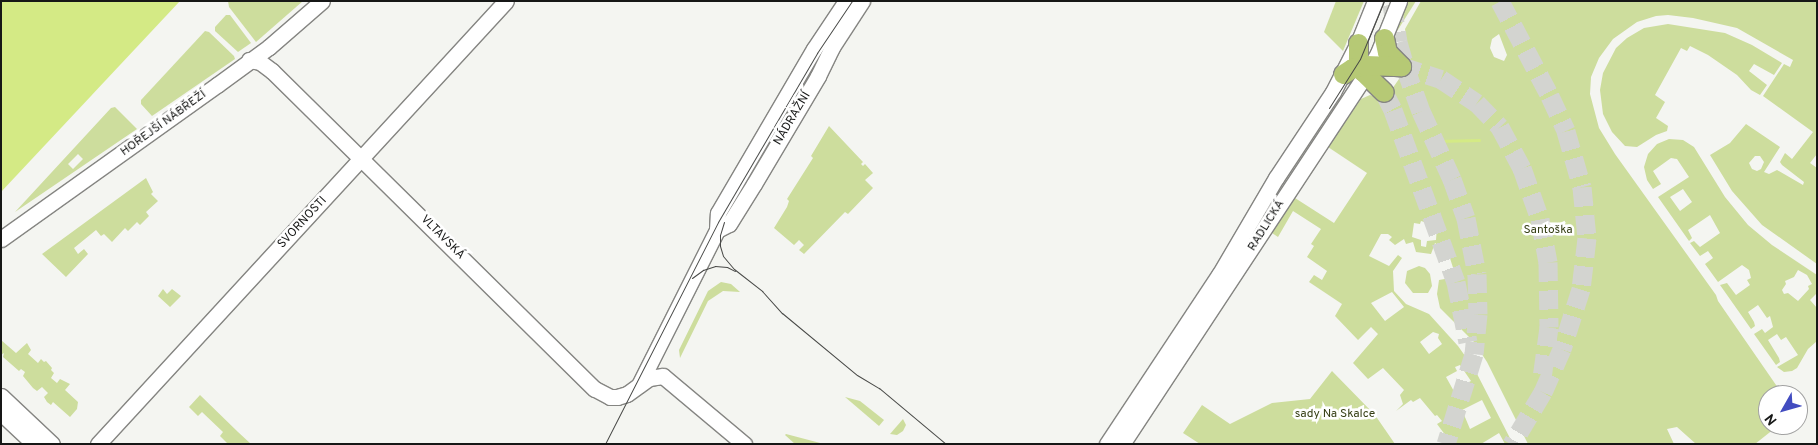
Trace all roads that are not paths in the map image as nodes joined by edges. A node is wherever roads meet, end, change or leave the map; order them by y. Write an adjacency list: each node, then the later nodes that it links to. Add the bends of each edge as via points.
1 (322, 1): 9 (main road, HOŘEJŠÍ NÁBŘEŽÍ)
2 (506, 1): 12 (main road, SVORNOSTI)
3 (846, 1): 13 (main road, NÁDRAŽNÍ, via 814,49 718,213)
4 (862, 1): 13 (main road, NÁDRAŽNÍ, via 729,224)
5 (1375, 1): 8 (main road)
6 (1399, 1): 7 (main road, RADLICKÁ)
7 (1384, 38): 10 (main road, RADLICKÁ); 10 (highway, via 1387,52 1401,66)
8 (1358, 43): 10 (highway)
9 (249, 60): 12 (main road, VLTAVSKÁ, via 265,66); 14 (main road, HOŘEJŠÍ NÁBŘEŽÍ)
10 (1360, 70): 11 (highway); 24 (main road, RADLICKÁ, via 1276,178 1219,275); 25 (main road, RADLICKÁ)
11 (1384, 92)
12 (362, 160): 17 (main road, VLTAVSKÁ, via 593,388 617,398); 22 (main road, SVORNOSTI)
13 (717, 230): 15 (main road, NÁDRAŽNÍ)
14 (1, 239)
15 (664, 337): 16 (main road, via 662,362); 17 (main road, NÁDRAŽNÍ)
16 (666, 377): 17 (main road, via 654,376); 23 (main road)
17 (639, 386)
18 (1, 396): 21 (main road)
19 (1, 413): 20 (main road)
20 (34, 444)
21 (52, 444)
22 (98, 444)
23 (744, 444)
24 (1107, 444)
25 (1122, 444)

